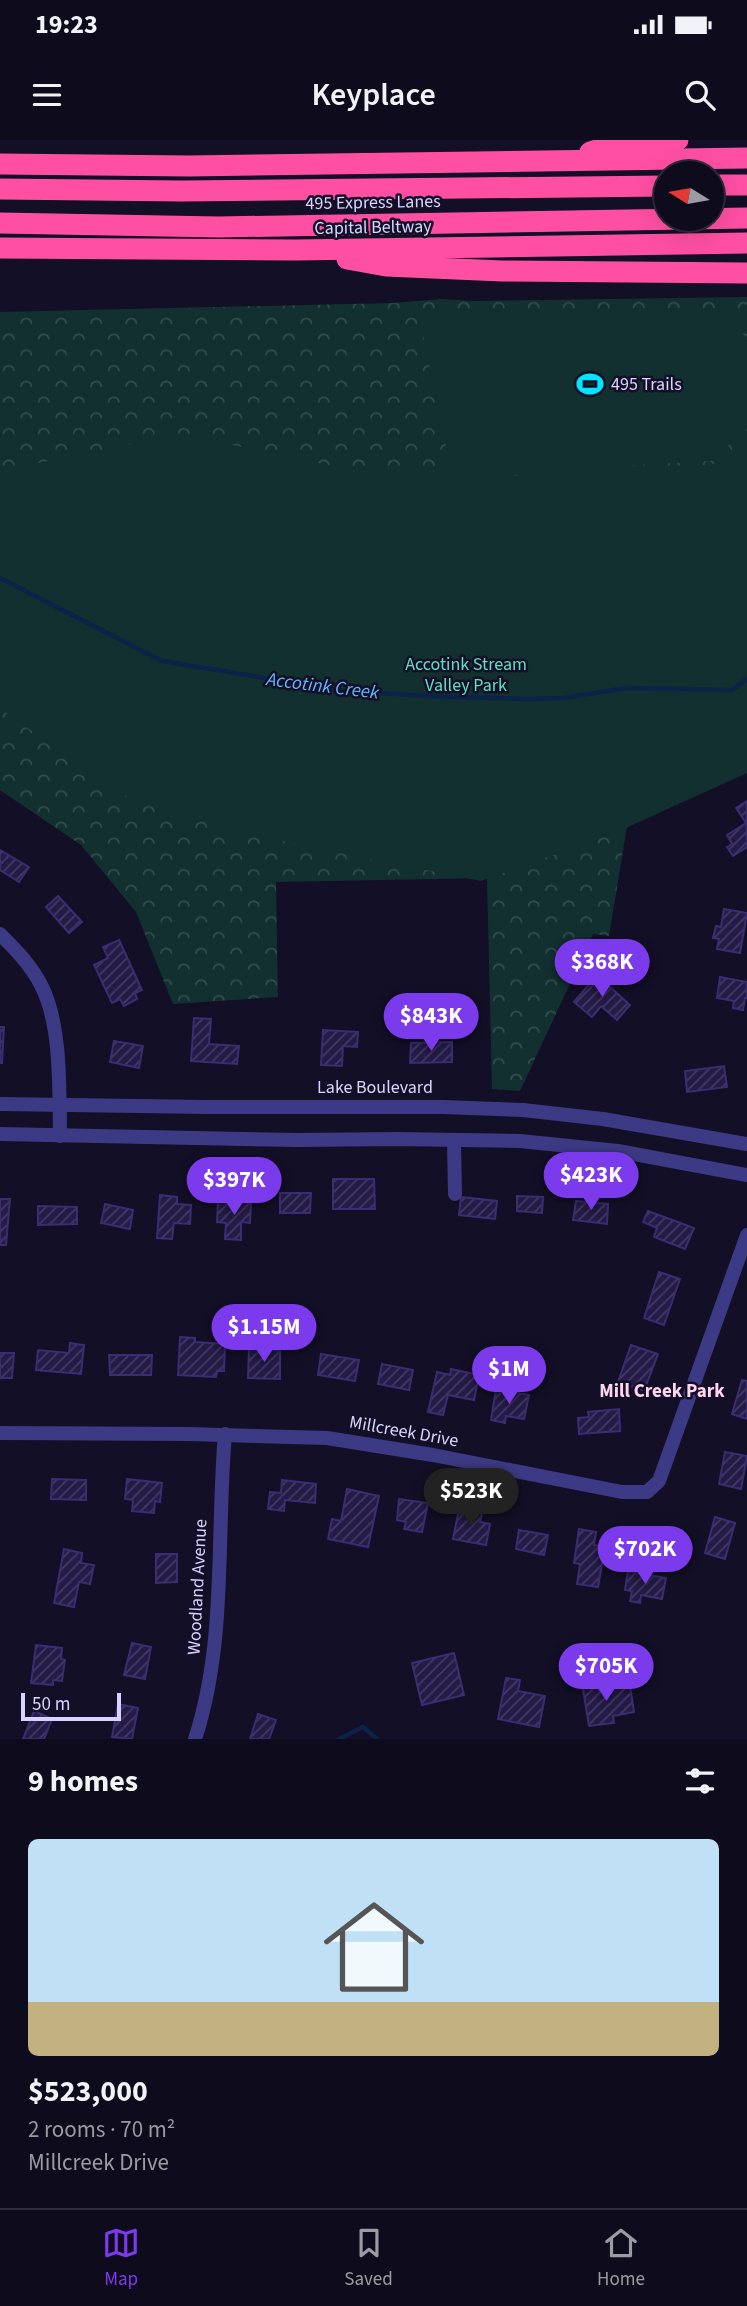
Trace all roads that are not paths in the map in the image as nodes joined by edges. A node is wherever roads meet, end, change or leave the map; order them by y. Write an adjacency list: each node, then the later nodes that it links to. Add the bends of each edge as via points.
1 (678, 140): 3 (highway, via 610,146)
2 (747, 159): 3 (highway)
3 (565, 160): 4 (highway)
4 (0, 164)
5 (724, 185): 6 (highway)
6 (747, 185)
7 (654, 186): 8 (highway, 495 Express Lanes)
8 (0, 189)
9 (747, 218): 10 (highway, 495 Express Lanes, via 219,227)
10 (0, 223)
11 (747, 243): 13 (highway, Capital Beltway)
12 (0, 248): 13 (highway, Capital Beltway)
13 (296, 250): 14 (highway, via 386,266)
14 (747, 273)
15 (0, 934): 17 (street, via 34,973 48,1003)
16 (0, 1104): 17 (street, Lake Boulevard)
17 (59, 1105): 19 (street); 21 (street, Lake Boulevard, via 523,1110)
18 (0, 1134): 19 (street)
19 (60, 1136): 20 (street)
20 (454, 1140): 22 (street, via 576,1146); 23 (street)
21 (747, 1144)
22 (747, 1175)
23 (455, 1194)
24 (747, 1234): 26 (street, Millcreek Drive, via 659,1480 647,1492 622,1492 364,1443)
25 (0, 1433): 26 (street, Millcreek Drive)
26 (225, 1434): 27 (street, Woodland Avenue, via 214,1650)
27 (195, 1739)

